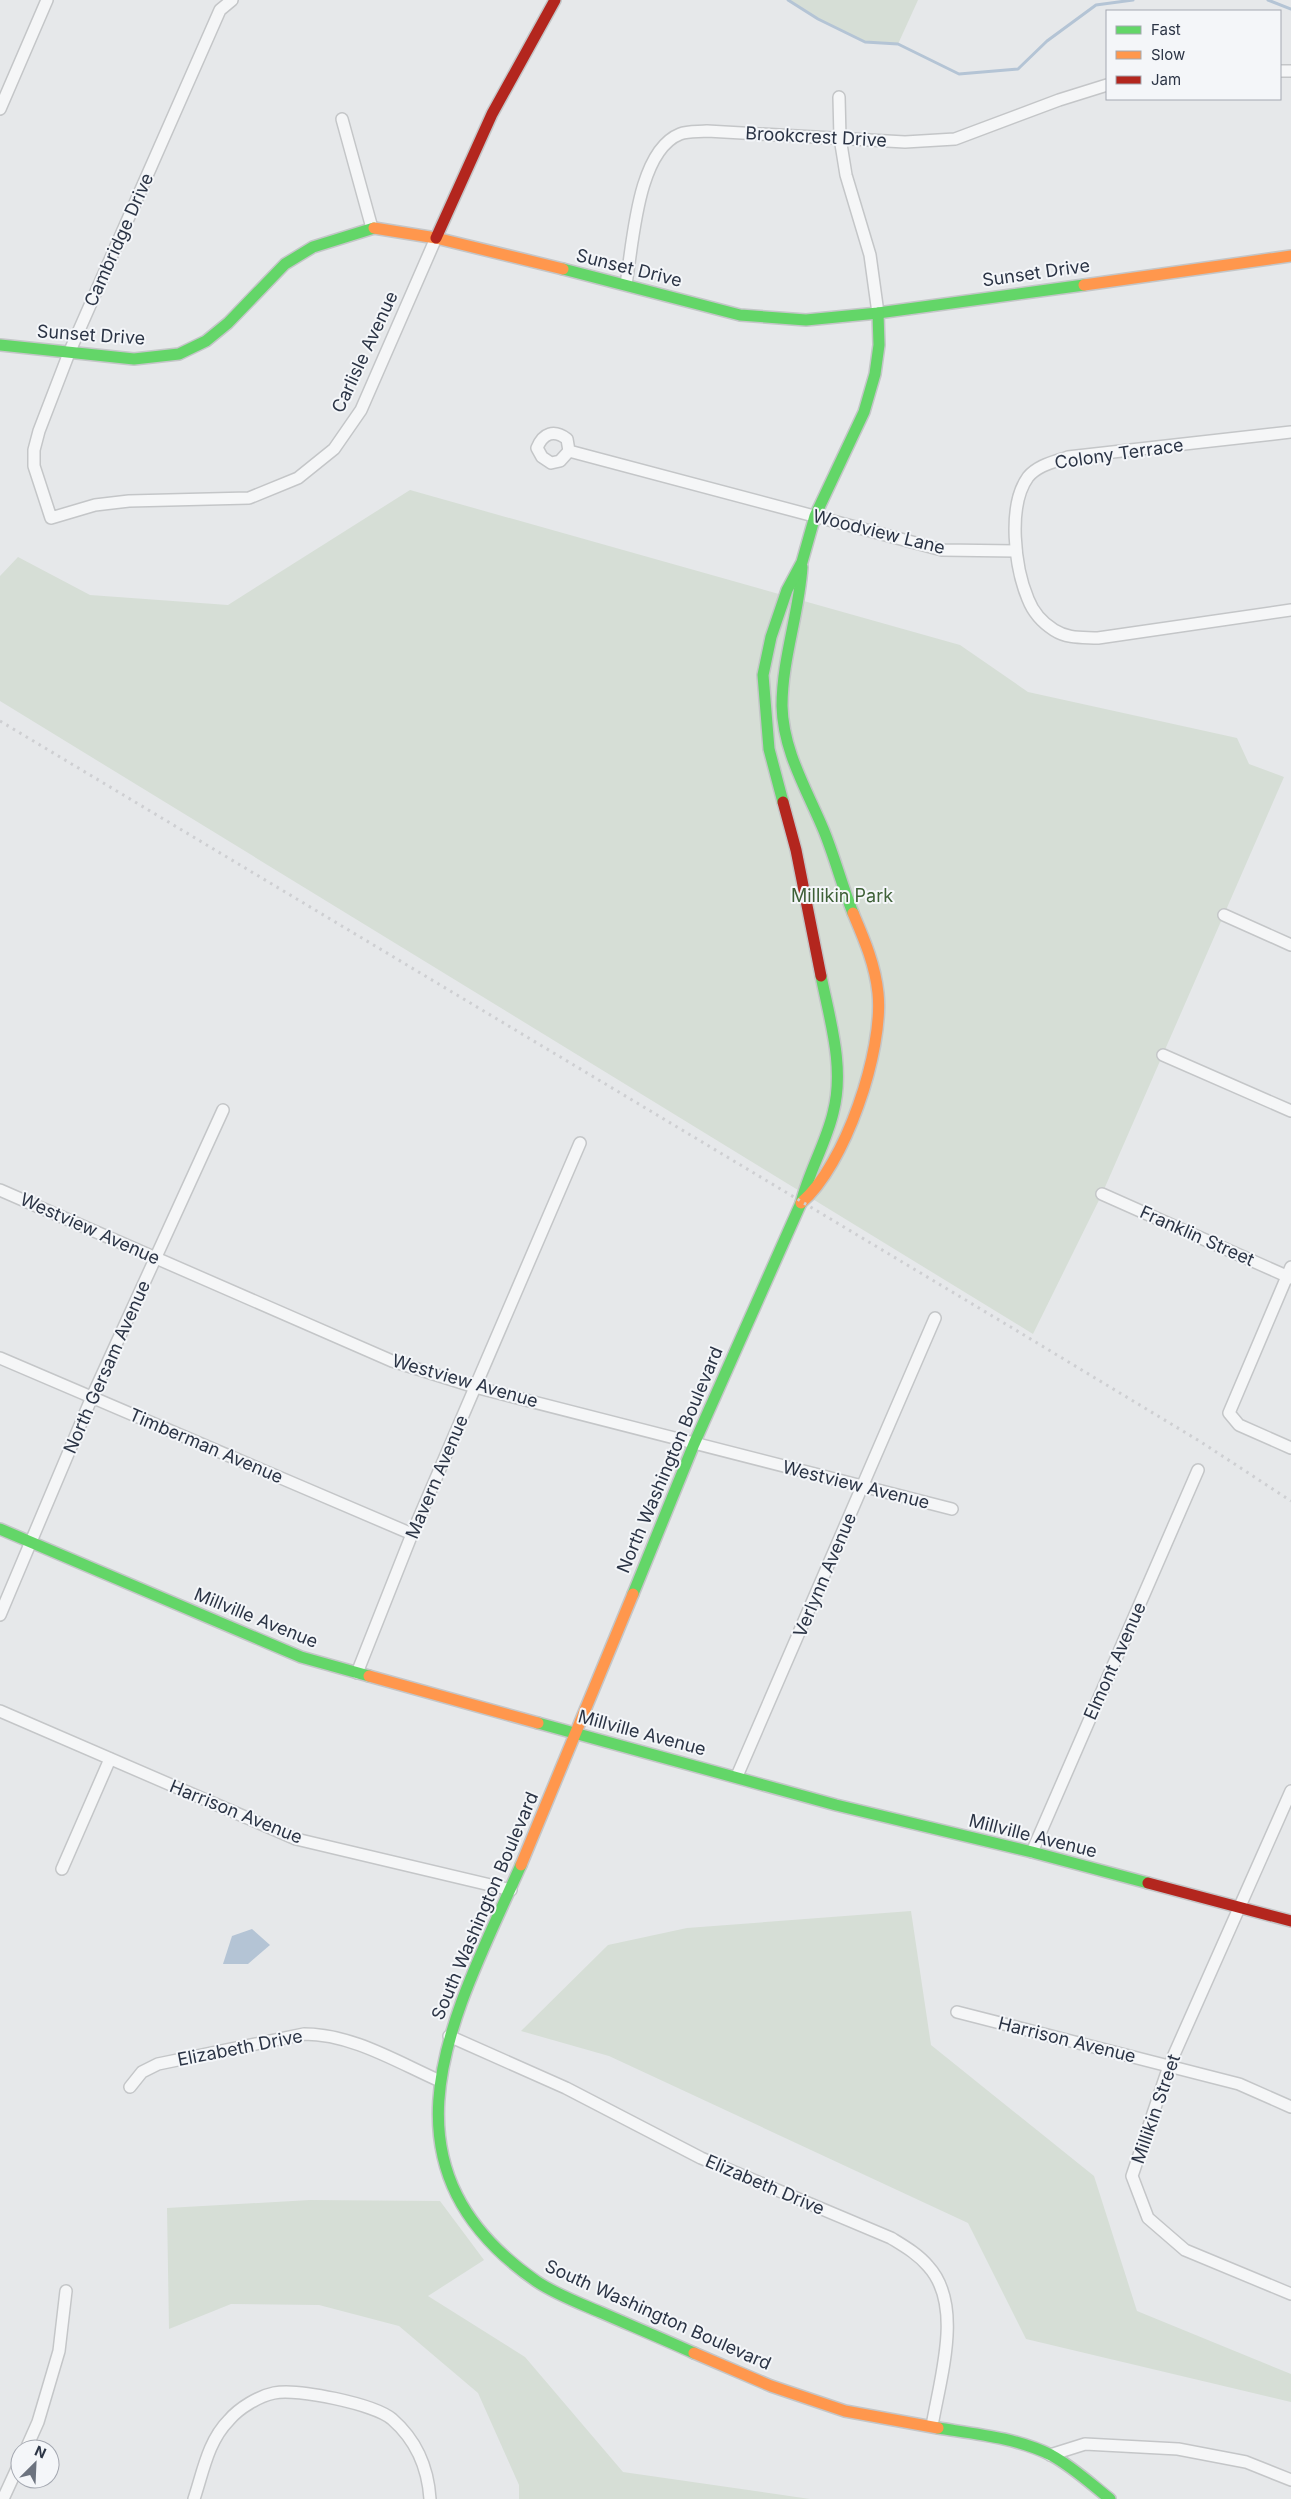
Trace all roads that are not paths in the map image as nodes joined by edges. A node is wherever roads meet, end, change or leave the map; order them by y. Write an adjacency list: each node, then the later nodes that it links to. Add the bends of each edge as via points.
1 (47, 0): 6 (street)
2 (232, 0): 15 (street, Cambridge Drive, via 220,10)
3 (555, 0): 10 (street, Carlisle Avenue, via 492,114)
4 (1106, 85): 8 (street, Brookcrest Drive, via 955,139 905,142)
5 (839, 97): 8 (street, North Washington Boulevard)
6 (0, 109)
7 (342, 119): 9 (street)
8 (840, 138): 12 (street, Brookcrest Drive, via 707,131 680,134 663,147 649,167 642,186); 13 (street, North Washington Boulevard, via 846,175 870,256)
9 (372, 228): 10 (street, Sunset Drive); 15 (street, Sunset Drive, via 313,247 284,264 228,323 206,341 179,354 134,359)
10 (436, 238): 12 (street, Sunset Drive); 19 (street, Carlisle Avenue, via 361,410 334,449 298,478 249,498 129,501 94,505)
11 (1291, 256): 13 (street, Sunset Drive)
12 (626, 284): 13 (street, Sunset Drive, via 740,315 806,320)
13 (878, 313): 18 (street, North Washington Boulevard, via 879,346 864,412)
14 (0, 345): 15 (street, Sunset Drive)
15 (70, 353): 19 (street, Cambridge Drive, via 34,450 34,466)
16 (1291, 432): 20 (street, Colony Terrace, via 1068,457 1040,467 1028,477 1020,492 1015,516)
17 (569, 451): 18 (street, Woodview Lane)
18 (815, 516): 20 (street, Woodview Lane, via 942,550); 21 (street, North Washington Boulevard)
19 (51, 518)
20 (1016, 551): 22 (street, via 1028,599 1037,616 1068,637 1098,638)
21 (802, 562): 31 (street, North Washington Boulevard, via 787,590 771,636 763,675 769,749 798,860 837,1054 837,1096 833,1116 807,1178); 31 (street, North Washington Boulevard, via 802,594 782,680 785,730 870,954 878,994 879,1026 864,1090 848,1127 818,1188)
22 (1291, 610)
23 (1224, 915): 24 (street)
24 (1291, 945)
25 (1163, 1055): 27 (street)
26 (223, 1110): 32 (street, North Gersam Avenue)
27 (1291, 1111)
28 (580, 1144): 36 (street, Mavern Avenue)
29 (0, 1190): 32 (street, Westview Avenue)
30 (1102, 1194): 33 (street, Franklin Street)
31 (801, 1203): 38 (street, North Washington Boulevard)
32 (155, 1258): 36 (street, Westview Avenue, via 392,1361); 37 (street, North Gersam Avenue)
33 (1290, 1274): 39 (street, via 1229,1412 1239,1425)
34 (935, 1318): 41 (street, Verlynn Avenue)
35 (0, 1358): 37 (street, Timberman Avenue)
36 (475, 1387): 38 (street, Westview Avenue); 44 (street, Mavern Avenue)
37 (92, 1397): 44 (street, Timberman Avenue); 45 (street, North Gersam Avenue)
38 (694, 1444): 41 (street, Westview Avenue); 49 (street, North Washington Boulevard)
39 (1291, 1448)
40 (1198, 1470): 53 (street, Elmont Avenue)
41 (863, 1488): 42 (street, Westview Avenue); 51 (street, Verlynn Avenue)
42 (952, 1509)
43 (0, 1529): 45 (street, Millville Avenue)
44 (412, 1534): 47 (street, Mavern Avenue)
45 (32, 1542): 46 (street, North Gersam Avenue); 47 (street, Millville Avenue, via 301,1657)
46 (0, 1615)
47 (357, 1673): 49 (street, Millville Avenue)
48 (0, 1711): 50 (street, Harrison Avenue)
49 (575, 1733): 51 (street, Millville Avenue); 55 (street, South Washington Boulevard)
50 (110, 1759): 54 (street); 55 (street, Harrison Avenue, via 296,1839)
51 (738, 1776): 53 (street, Millville Avenue, via 836,1805)
52 (1291, 1792): 56 (street, Millikin Street)
53 (1032, 1852): 56 (street, Millville Avenue)
54 (62, 1869)
55 (511, 1890): 59 (street, South Washington Boulevard, via 463,1996)
56 (1240, 1907): 57 (street, Millville Avenue); 60 (street, Millikin Street)
57 (1291, 1921)
58 (957, 2012): 60 (street, Harrison Avenue)
59 (449, 2036): 61 (street, South Washington Boulevard); 66 (street, Elizabeth Drive, via 566,2088 701,2158 891,2238 913,2252 929,2266 941,2284 948,2308 948,2331)
60 (1169, 2066): 63 (street, Harrison Avenue, via 1239,2084); 65 (street, Millikin Street, via 1132,2176 1148,2218 1186,2250)
61 (440, 2081): 62 (street, Elizabeth Drive, via 344,2039 304,2034 158,2064 142,2072); 66 (street, South Washington Boulevard, via 440,2148 451,2186 479,2229 505,2257 537,2282 771,2386 845,2411)
62 (130, 2087)
63 (1291, 2107)
64 (66, 2291): 67 (street, via 60,2351)
65 (1291, 2294)
66 (932, 2426): 68 (street, South Washington Boulevard, via 1008,2440)
67 (30, 2439)
68 (1050, 2455): 69 (street, via 1085,2444 1178,2449 1246,2462); 74 (street, South Washington Boulevard)
69 (1291, 2480)
70 (10, 2484): 71 (street)
71 (3, 2499)
72 (194, 2499): 73 (street, via 213,2440 229,2419 247,2405 273,2393 290,2391 370,2407 391,2418 404,2431 422,2459)
73 (430, 2499)
74 (1110, 2499)

